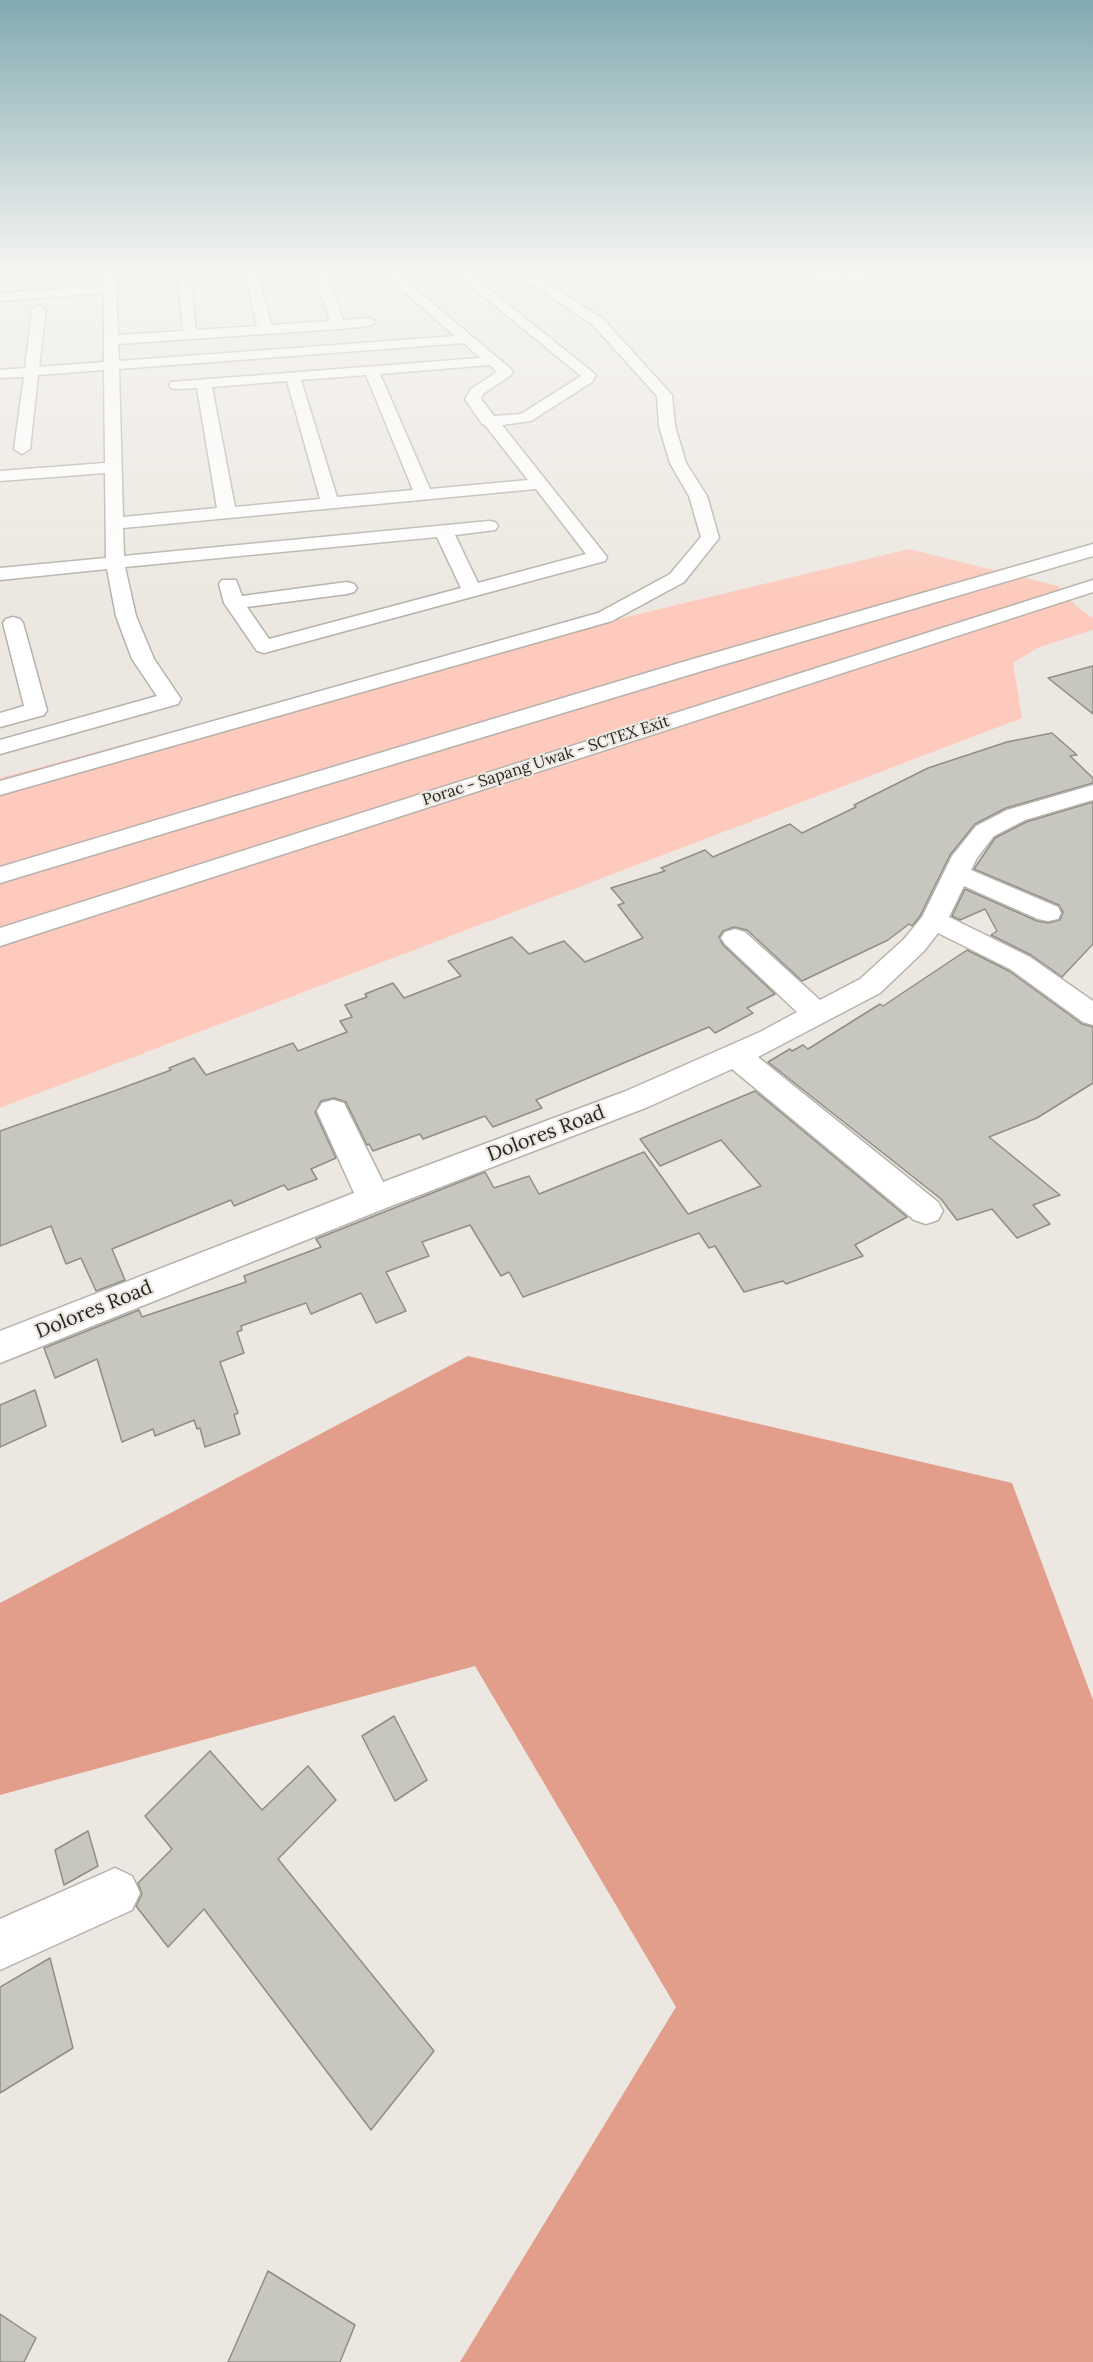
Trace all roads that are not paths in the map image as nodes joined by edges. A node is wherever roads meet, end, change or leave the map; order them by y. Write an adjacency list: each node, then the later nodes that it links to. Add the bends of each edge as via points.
1 (30, 377): 12 (street)
2 (111, 377): 13 (street)
3 (277, 377): 9 (street)
4 (293, 377): 17 (street)
5 (374, 377): 16 (street)
6 (498, 377): 11 (street, via 476,392 473,399)
7 (588, 377): 11 (street, via 525,418)
8 (648, 377): 31 (street, via 664,395 667,426 678,463 698,496 710,538 677,578 605,617)
9 (204, 383): 10 (street); 18 (street)
10 (176, 386)
11 (488, 421): 15 (street)
12 (19, 443)
13 (113, 467): 14 (street); 19 (street)
14 (0, 476)
15 (539, 484): 17 (street); 26 (street, via 598,557)
16 (421, 489)
17 (330, 503): 18 (street)
18 (228, 512): 19 (street)
19 (115, 523): 23 (street)
20 (489, 526): 21 (street)
21 (444, 531): 23 (street); 26 (street)
22 (1093, 550): 34 (street)
23 (115, 563): 24 (street); 30 (street, via 126,616 143,659 170,699)
24 (0, 574)
25 (1093, 586): 37 (street, Porac - Sapang Uwak - SCTEX Exit)
26 (472, 591): 27 (street)
27 (357, 622): 27 (street, via 264,647 231,593 344,580)
28 (15, 623): 29 (street, via 36,710)
29 (0, 720)
30 (0, 747)
31 (0, 788)
32 (1093, 792): 33 (street, Dolores Road, via 1016,815 985,831)
33 (957, 873): 35 (street); 36 (street, Dolores Road)
34 (0, 875)
35 (1048, 913)
36 (934, 920): 39 (street, Dolores Road, via 914,945 870,986); 40 (street, via 1020,963)
37 (0, 937)
38 (735, 938): 39 (street)
39 (816, 1013): 41 (street, Dolores Road)
40 (1093, 1015)
41 (735, 1055): 43 (street, Dolores Road, via 637,1099); 44 (street)
42 (333, 1111): 43 (street)
43 (374, 1199): 45 (street, Dolores Road)
44 (927, 1210)
45 (0, 1347)
46 (115, 1893): 47 (street)
47 (0, 1945)

